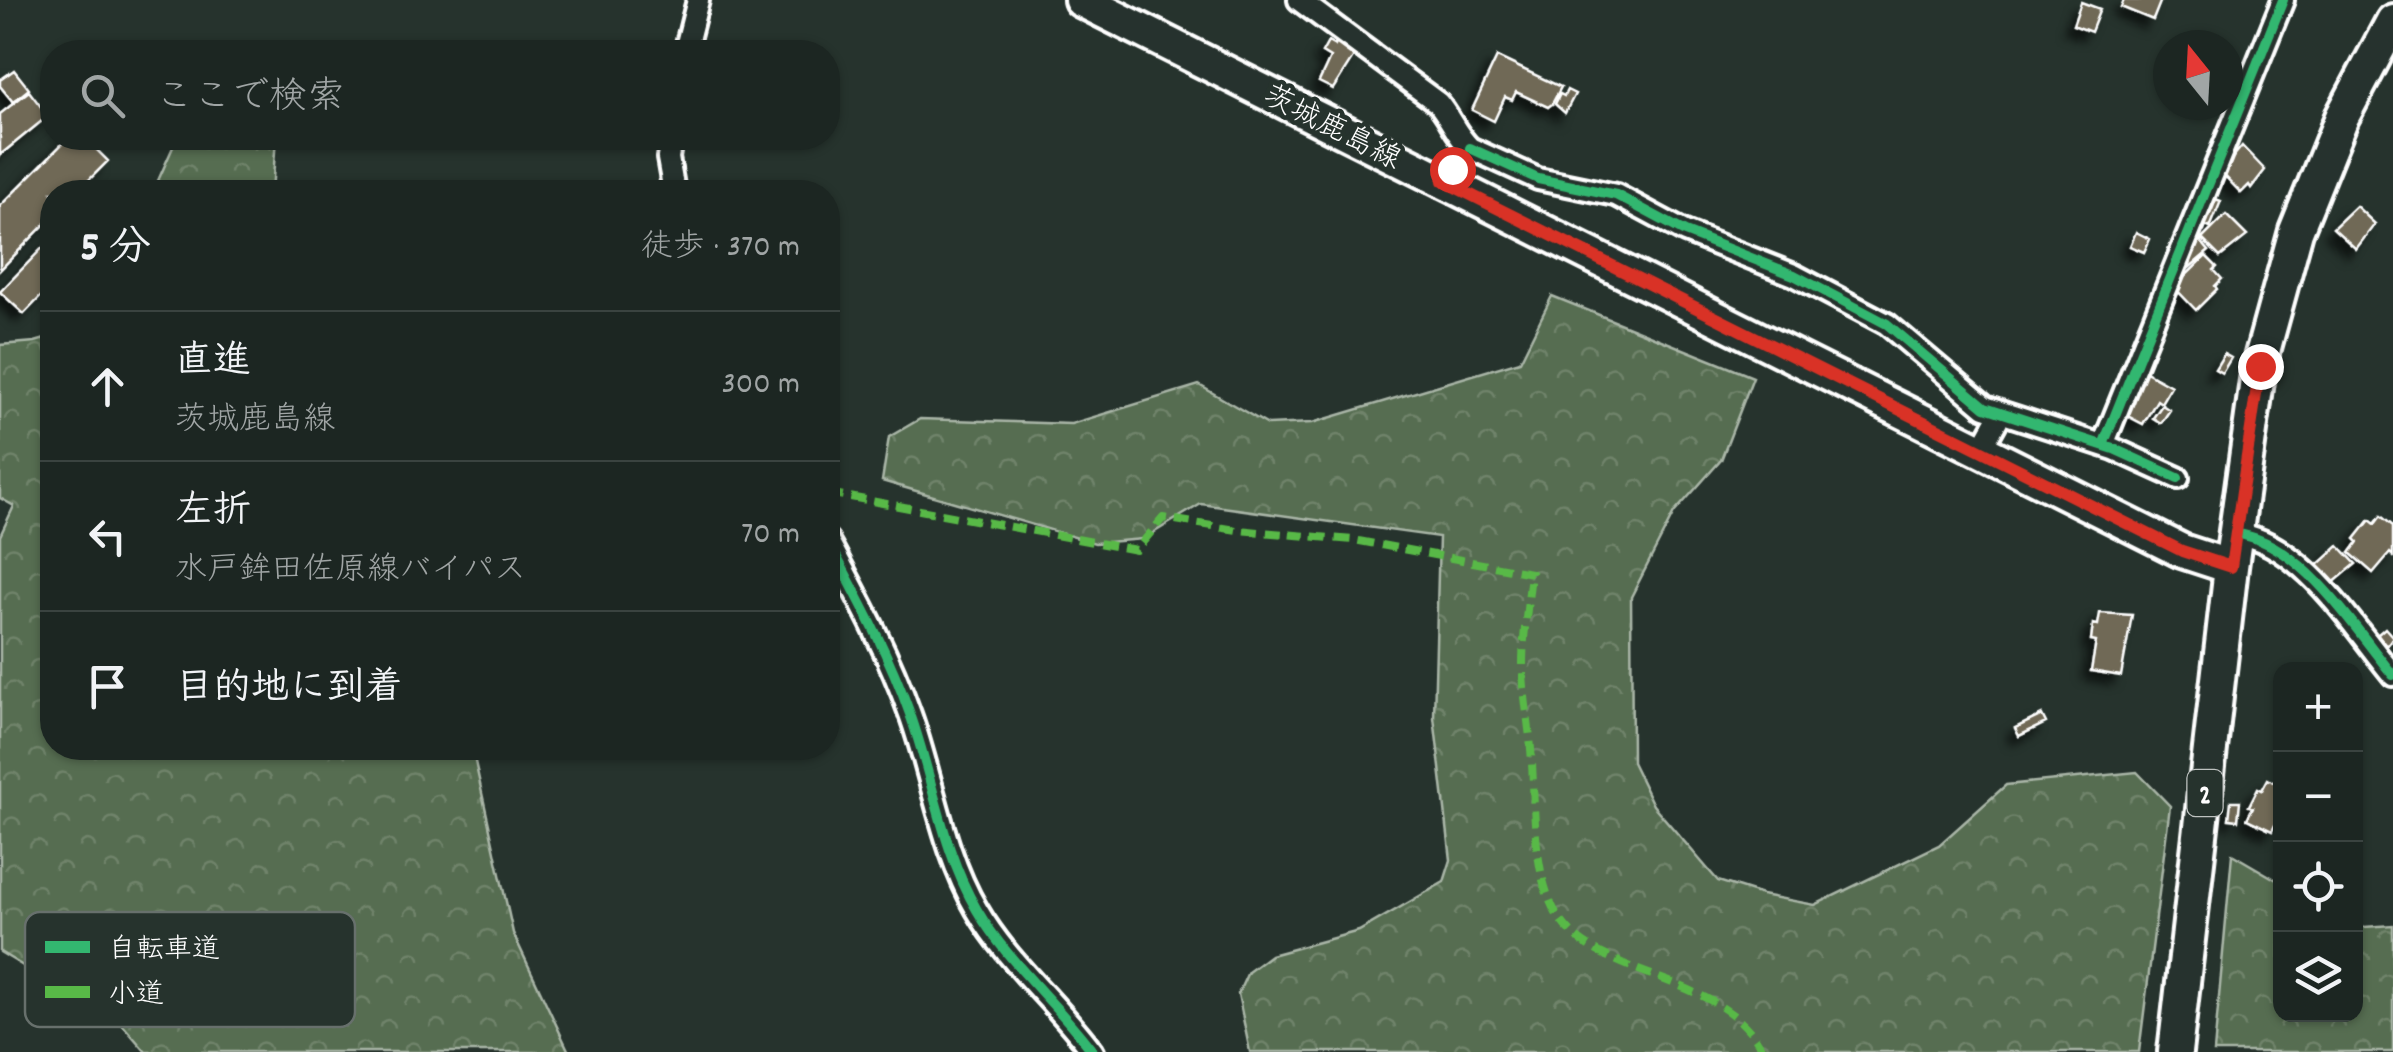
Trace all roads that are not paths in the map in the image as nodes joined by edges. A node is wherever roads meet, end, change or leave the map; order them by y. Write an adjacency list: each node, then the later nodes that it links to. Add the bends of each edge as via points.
1 (698, 0): 6 (street)
2 (1082, 0): 10 (main road, 茨城鹿島線)
3 (1300, 0): 7 (street, via 1438,103)
4 (2283, 0): 12 (street)
5 (2393, 21): 15 (main road, 2, via 2342,118 2296,231 2260,366)
6 (688, 40)
7 (1470, 148): 10 (street); 11 (street, via 1538,179 1616,196 1794,275 1888,324 1985,407)
8 (669, 150): 9 (street)
9 (672, 180)
10 (1443, 181): 13 (main road, 茨城鹿島線)
11 (2001, 413): 12 (street); 13 (street)
12 (2103, 446): 14 (street)
13 (1980, 451): 17 (main road, 茨城鹿島線, via 2182,551)
14 (2178, 478)
15 (2236, 534): 17 (main road, 2); 18 (street, via 2256,536 2313,577)
16 (840, 566): 19 (street, via 910,713 953,855 978,912)
17 (2231, 567): 20 (main road, 2)
18 (2393, 675)
19 (1093, 1052)
20 (2174, 1052)

